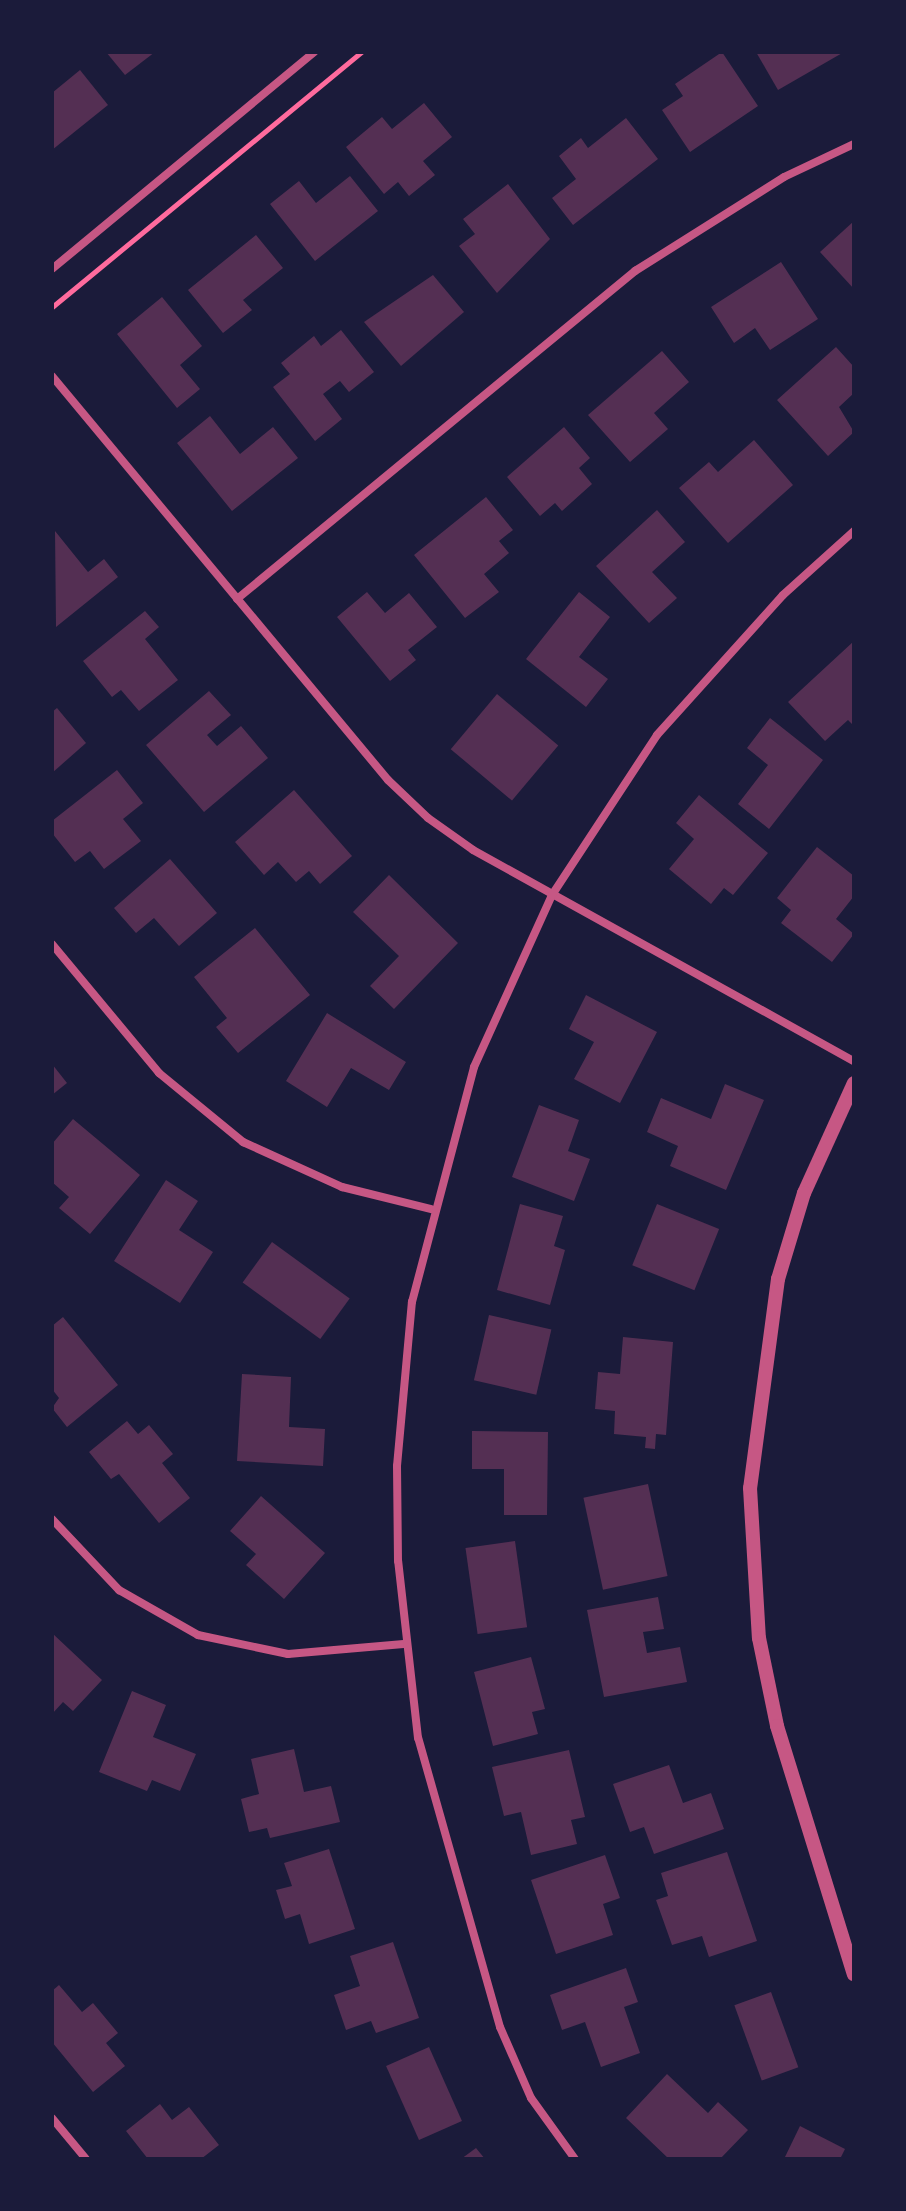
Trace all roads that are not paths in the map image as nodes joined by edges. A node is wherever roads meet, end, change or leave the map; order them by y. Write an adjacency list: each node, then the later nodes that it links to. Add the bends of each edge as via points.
1 (314, 52): 3 (street)
2 (854, 144): 6 (street, via 758,192 635,271)
3 (52, 269)
4 (52, 376): 6 (street)
5 (854, 531): 7 (street, via 783,595 657,735)
6 (237, 599): 7 (street, via 398,790 473,850)
7 (552, 895): 9 (street); 11 (street, via 474,1067)
8 (52, 944): 11 (street, via 159,1073 243,1142 342,1187)
9 (854, 1061)
10 (854, 1083): 14 (street, via 804,1193 778,1279 750,1488 759,1638 777,1726)
11 (431, 1209): 13 (street, via 412,1302 397,1466)
12 (52, 1519): 13 (street, via 119,1590 198,1635 288,1654)
13 (404, 1644): 17 (street, via 439,1831 500,2027 531,2098)
14 (854, 1974)
15 (52, 2118): 16 (street)
16 (86, 2159)
17 (575, 2159)

